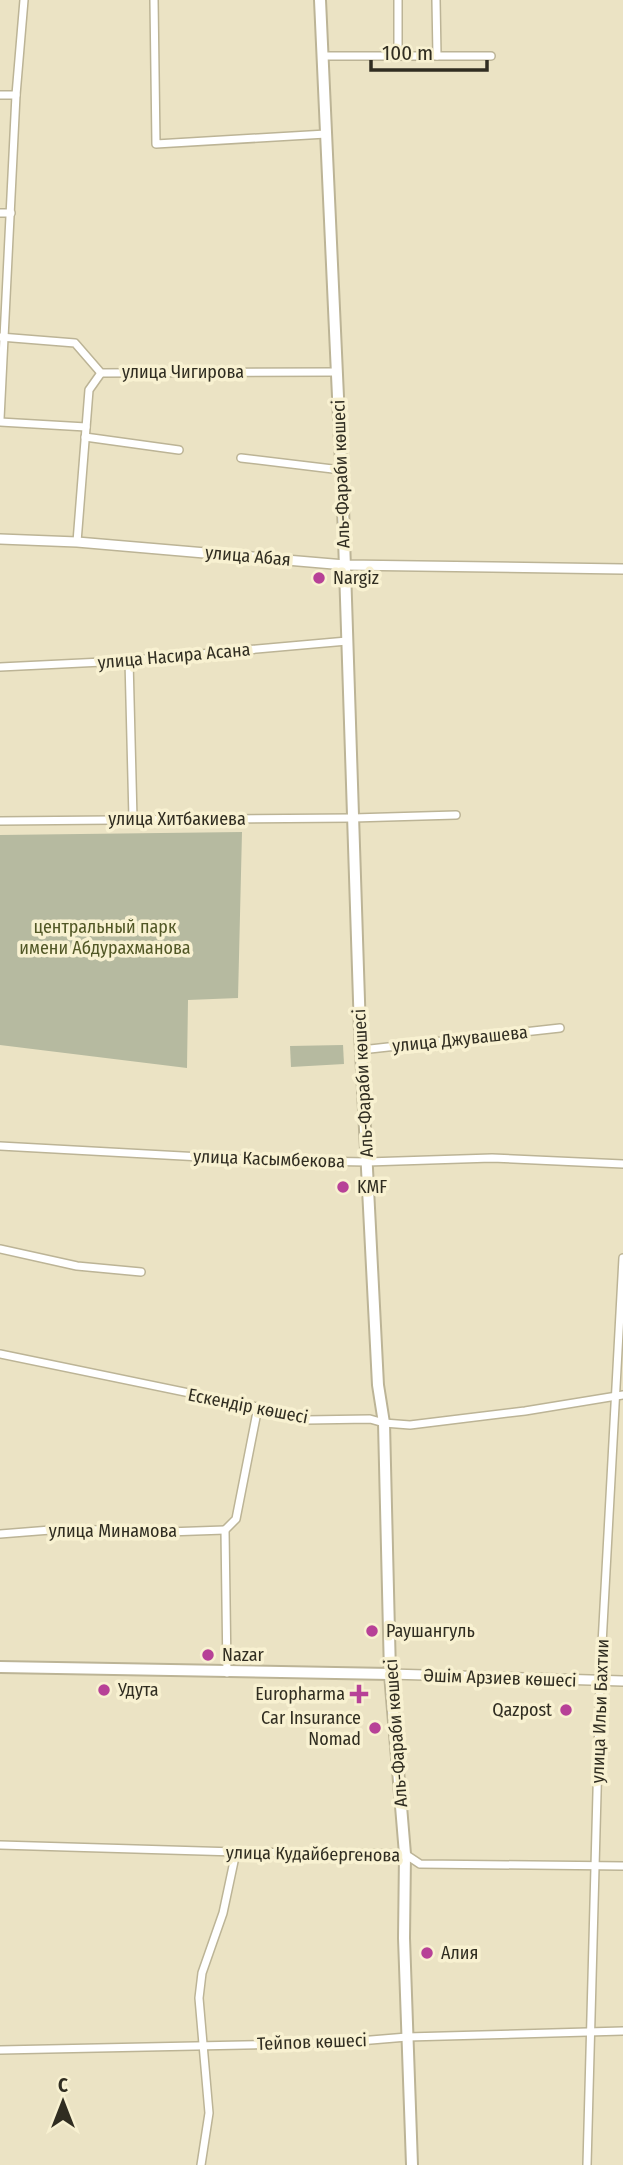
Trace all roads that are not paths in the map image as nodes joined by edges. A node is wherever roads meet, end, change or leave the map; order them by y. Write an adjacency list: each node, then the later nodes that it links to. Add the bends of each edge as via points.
1 (24, 0): 11 (street)
2 (154, 0): 12 (street, via 156,144)
3 (320, 0): 6 (main road, Аль-Фараби көшесі)
4 (398, 0): 7 (street)
5 (436, 0): 8 (street)
6 (323, 56): 7 (street); 12 (main road, Аль-Фараби көшесі)
7 (398, 56): 8 (street)
8 (438, 56): 9 (street)
9 (491, 56)
10 (0, 95): 11 (street)
11 (16, 95): 14 (street)
12 (326, 134): 16 (main road, Аль-Фараби көшесі)
13 (0, 213): 14 (street)
14 (11, 213): 15 (street)
15 (3, 337): 17 (street, улица Чигирова, via 75,343); 18 (street)
16 (337, 372): 17 (street, улица Чигирова); 23 (main road, Аль-Фараби көшесі)
17 (102, 373): 19 (street, via 89,390)
18 (0, 421): 19 (street)
19 (86, 427): 20 (street)
20 (85, 438): 21 (street); 25 (street)
21 (179, 450)
22 (241, 458): 23 (street)
23 (341, 471): 26 (main road, Аль-Фараби көшесі)
24 (0, 539): 25 (street, улица Абая)
25 (77, 542): 26 (street, улица Абая)
26 (345, 565): 27 (street, улица Абая); 28 (main road, Аль-Фараби көшесі)
27 (623, 569)
28 (347, 641): 29 (street, улица Насира Асана); 32 (main road, Аль-Фараби көшесі)
29 (129, 660): 30 (street, улица Насира Асана); 33 (street)
30 (0, 667)
31 (456, 815): 32 (street, улица Хитбакиева)
32 (353, 818): 33 (street, улица Хитбакиева); 36 (main road, Аль-Фараби көшесі)
33 (133, 819): 34 (street, улица Хитбакиева)
34 (0, 821)
35 (560, 1028): 36 (street, улица Джувашева)
36 (361, 1050): 38 (main road, Аль-Фараби көшесі)
37 (0, 1146): 38 (street, улица Касымбекова)
38 (367, 1162): 39 (street, улица Касымбекова, via 492,1158); 46 (main road, Аль-Фараби көшесі, via 378,1385)
39 (623, 1164)
40 (0, 1249): 42 (street, via 77,1266)
41 (623, 1258): 44 (street, улица Ильи Бахтии)
42 (141, 1272)
43 (0, 1354): 45 (street, Ескендір көшесі)
44 (619, 1396): 46 (street, Ескендір көшесі, via 410,1425); 52 (street, улица Ильи Бахтии)
45 (258, 1407): 46 (street, Ескендір көшесі, via 306,1420); 47 (street, via 236,1520)
46 (384, 1423): 51 (main road, Аль-Фараби көшесі)
47 (225, 1530): 48 (street, улица Минамова); 50 (street)
48 (0, 1534)
49 (0, 1667): 50 (main road, Әшім Арзиев көшесі)
50 (227, 1673): 51 (main road, Әшім Арзиев көшесі)
51 (390, 1674): 52 (street, Әшім Арзиев көшесі); 56 (main road, Аль-Фараби көшесі)
52 (600, 1681): 53 (street, Әшім Арзиев көшесі); 57 (street, улица Ильи Бахтии)
53 (623, 1681)
54 (0, 1845): 55 (street, улица Кудайбергенова)
55 (236, 1852): 56 (street, улица Кудайбергенова); 62 (street, via 223,1913 202,1973 199,1998)
56 (405, 1854): 57 (street, улица Кудайбергенова, via 420,1864); 61 (main road, Аль-Фараби көшесі)
57 (595, 1866): 58 (street, улица Кудайбергенова); 60 (street, улица Ильи Бахтии)
58 (623, 1866)
59 (623, 2031): 60 (street, Тейпов көшесі)
60 (591, 2032): 61 (street, Тейпов көшесі); 66 (street, улица Ильи Бахтии)
61 (407, 2037): 62 (street, Тейпов көшесі); 65 (main road, Аль-Фараби көшесі)
62 (204, 2046): 63 (street, Тейпов көшесі); 64 (street, via 209,2113)
63 (0, 2050)
64 (201, 2165)
65 (412, 2165)
66 (587, 2165)

